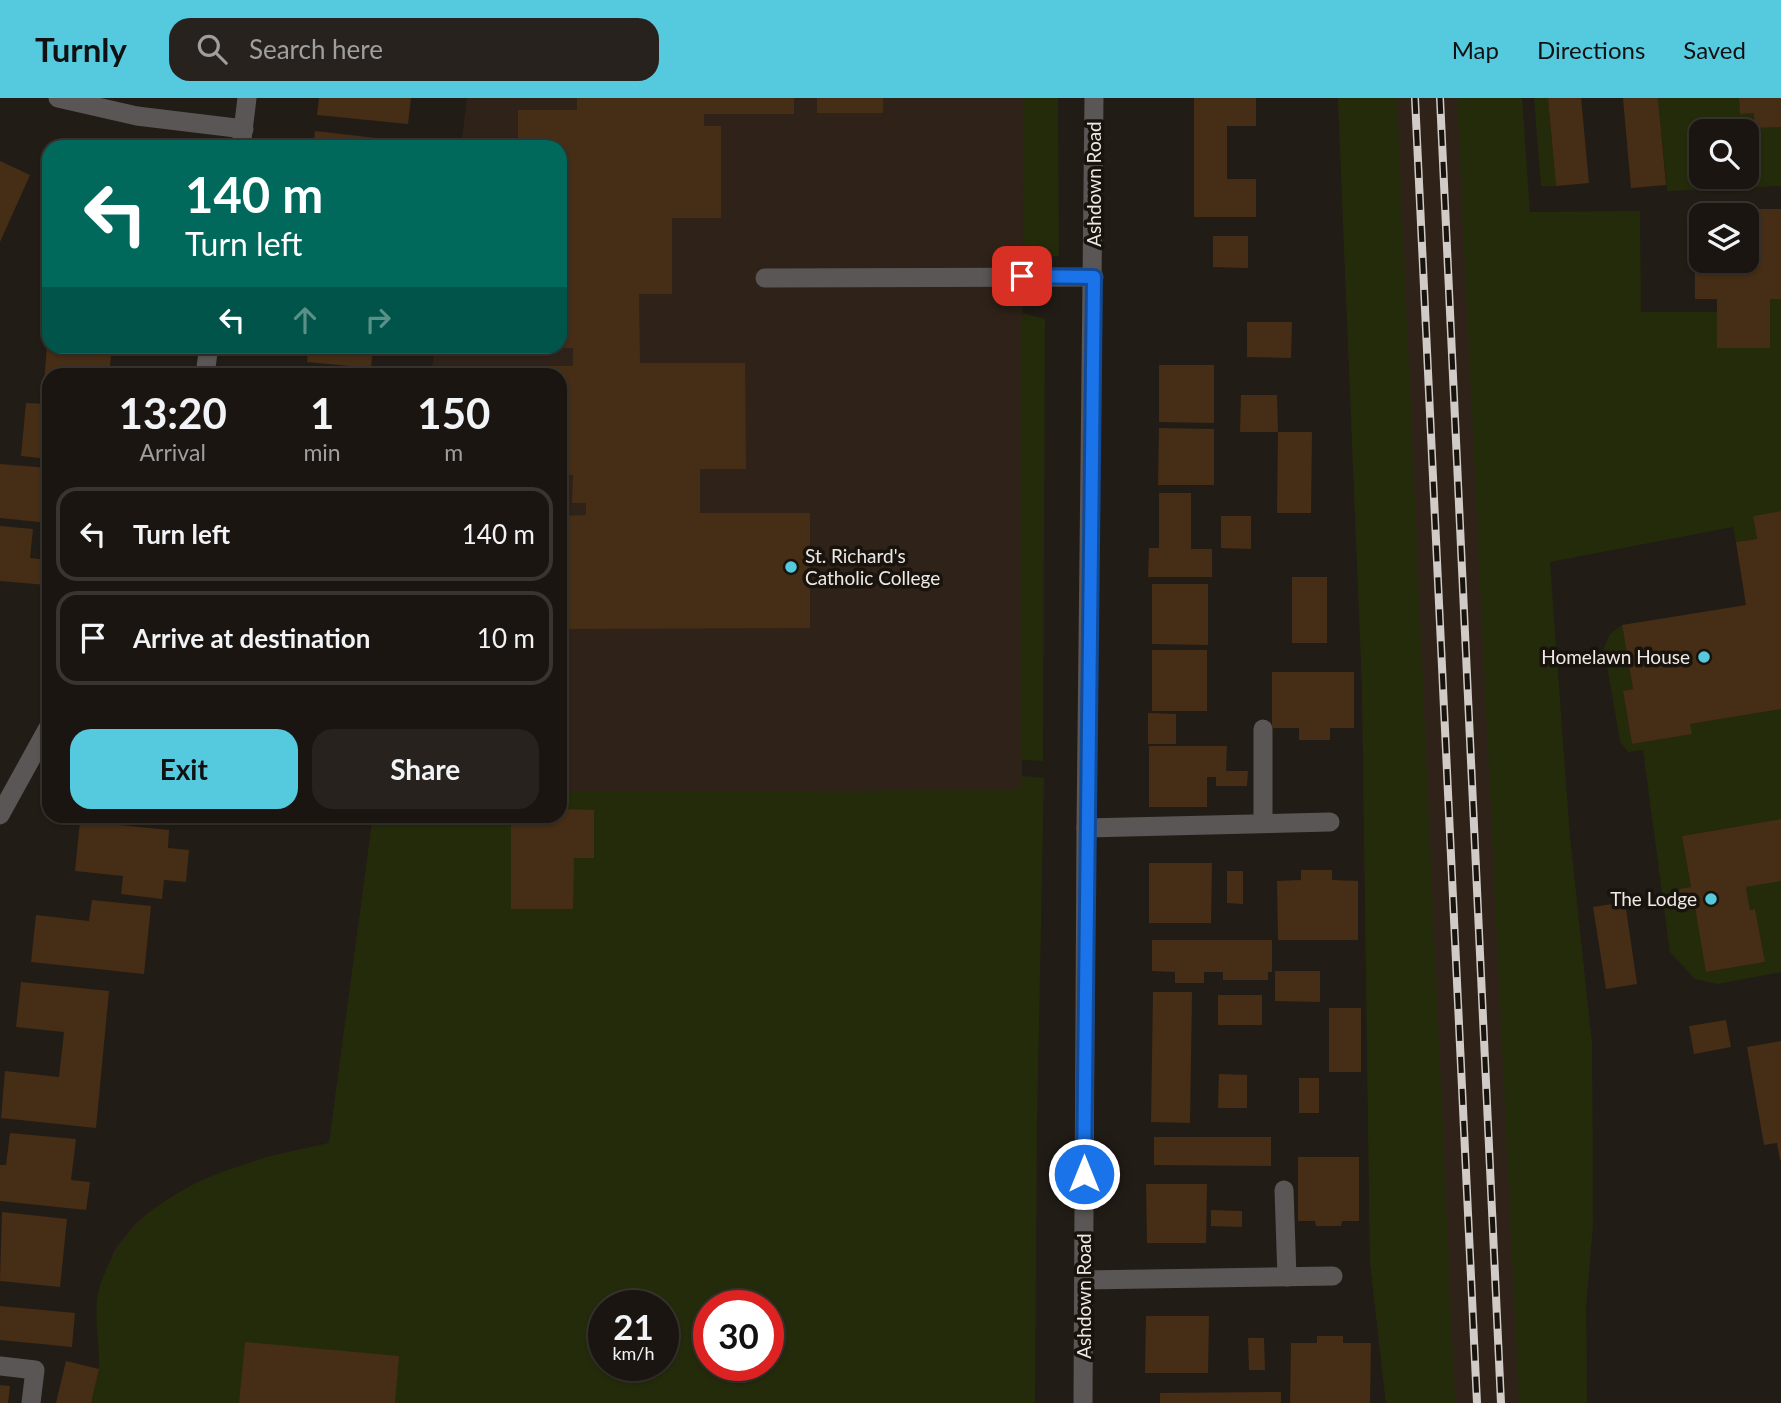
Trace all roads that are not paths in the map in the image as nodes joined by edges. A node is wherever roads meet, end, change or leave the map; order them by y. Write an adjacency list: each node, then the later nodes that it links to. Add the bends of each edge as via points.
1 (58, 98): 4 (street)
2 (247, 98): 4 (street)
3 (1094, 98): 5 (street, Ashdown Road)
4 (243, 138)
5 (1094, 277): 6 (street); 12 (street, Ashdown Road)
6 (765, 278)
7 (1263, 729): 11 (street)
8 (42, 739): 9 (street)
9 (0, 815)
10 (1330, 822): 11 (street)
11 (1263, 823): 12 (street)
12 (1086, 828): 16 (street, Ashdown Road)
13 (1284, 1190): 15 (street)
14 (1334, 1276): 15 (street)
15 (1287, 1277): 16 (street)
16 (1084, 1280): 19 (street, Ashdown Road)
17 (0, 1366): 18 (street, via 35,1370)
18 (31, 1403)
19 (1083, 1403)

